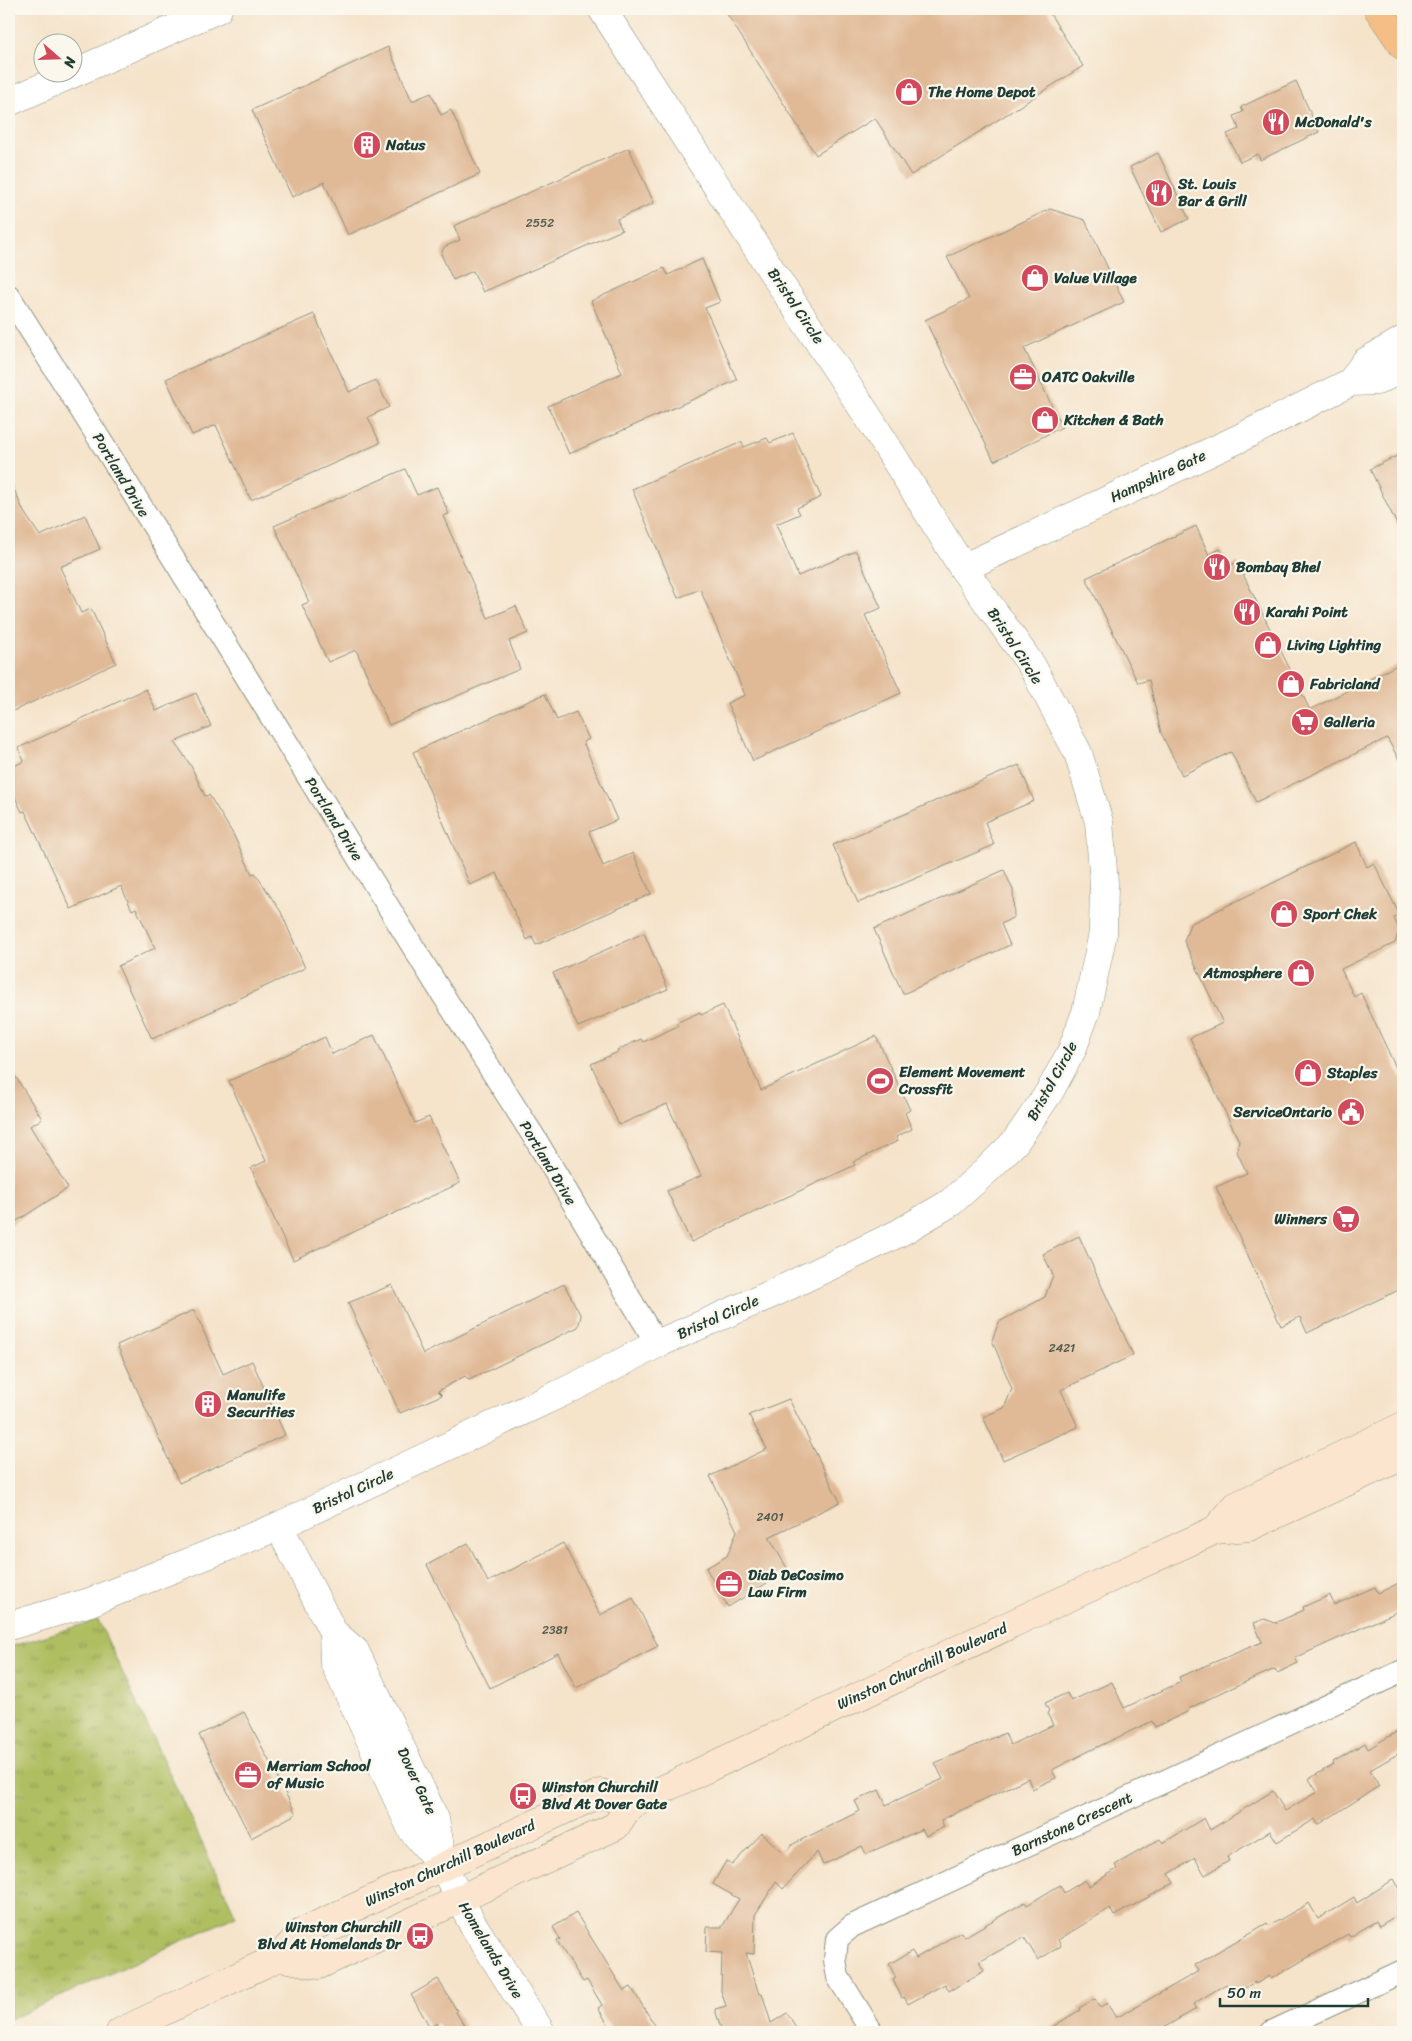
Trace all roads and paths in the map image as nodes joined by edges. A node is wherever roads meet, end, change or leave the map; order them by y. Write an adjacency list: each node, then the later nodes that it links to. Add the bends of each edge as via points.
1 (218, 9): 5 (street)
2 (602, 9): 10 (street, Bristol Circle)
3 (1378, 9): 4 (main road)
4 (1403, 46)
5 (9, 102)
6 (9, 296): 11 (street, Portland Drive, via 536,1140)
7 (1403, 340): 9 (street, Hampshire Gate, via 1365,362)
8 (1403, 368): 9 (street, Hampshire Gate, via 1377,381)
9 (1351, 382): 10 (street, Hampshire Gate, via 1238,439)
10 (963, 568): 11 (street, Bristol Circle, via 1032,666 1078,753 1099,822 1104,883 1103,933 1086,1012 1072,1050 1050,1091 1016,1142 950,1203 846,1259)
11 (657, 1344): 14 (street, Bristol Circle, via 576,1386)
12 (1403, 1426): 15 (main road, Winston Churchill Boulevard, via 1236,1506)
13 (1403, 1456): 15 (main road, Winston Churchill Boulevard, via 1249,1527)
14 (279, 1526): 16 (street, Bristol Circle, via 90,1602); 19 (street, Dover Gate, via 333,1632 334,1662 412,1830)
15 (1215, 1530): 18 (main road, Winston Churchill Boulevard)
16 (9, 1626)
17 (1403, 1671): 25 (street, Barnstone Crescent, via 852,1926 837,1939 838,1977)
18 (630, 1805): 19 (main road, Winston Churchill Boulevard, via 601,1793); 20 (main road, via 616,1826)
19 (443, 1866): 20 (street, Homelands Drive); 21 (main road, Winston Churchill Boulevard, via 302,1932)
20 (460, 1900): 21 (main road, via 319,1965); 24 (street, Homelands Drive)
21 (279, 1957): 23 (main road, Winston Churchill Boulevard)
22 (1403, 1971): 26 (street)
23 (120, 2032)
24 (541, 2032)
25 (872, 2032)
26 (1272, 2032)

